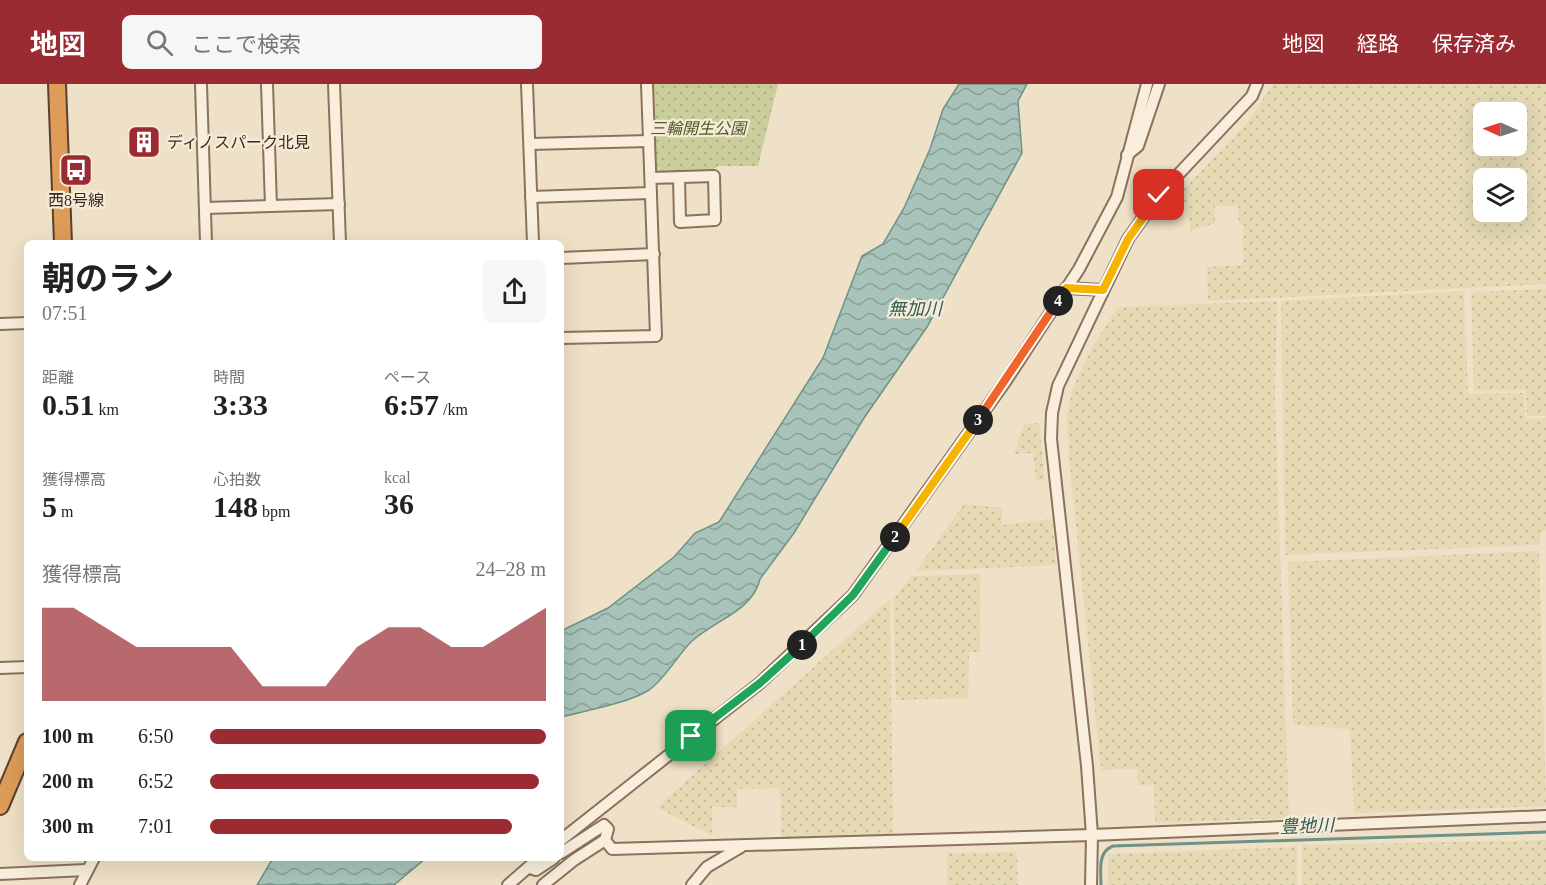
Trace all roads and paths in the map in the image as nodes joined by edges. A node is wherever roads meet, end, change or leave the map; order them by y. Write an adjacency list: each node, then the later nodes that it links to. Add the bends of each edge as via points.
1 (57, 84): 20 (highway)
2 (201, 84): 19 (street)
3 (267, 84): 18 (street)
4 (334, 84): 17 (street)
5 (526, 84): 11 (street)
6 (647, 84): 10 (street)
7 (1147, 84): 12 (street)
8 (1159, 84): 12 (street, via 1138,146)
9 (1257, 84): 27 (street, via 1252,96 1159,195 1128,239)
10 (650, 141): 11 (street); 14 (street)
11 (530, 144): 16 (street)
12 (1127, 155): 26 (street, via 1117,197)
13 (678, 177): 13 (street, via 714,176 715,220 681,222); 14 (street)
14 (651, 178): 15 (street)
15 (651, 193): 16 (street); 24 (street)
16 (531, 197): 23 (street)
17 (339, 204): 18 (street); 22 (street)
18 (271, 206): 19 (street)
19 (205, 208): 21 (street)
20 (63, 240)
21 (206, 240)
22 (340, 240)
23 (533, 240)
24 (654, 254): 25 (street); 30 (street, via 656,336)
25 (564, 258)
26 (1066, 288): 27 (street); 37 (street, via 1005,382 853,595 760,683)
27 (1103, 290): 36 (street, via 1070,356 1052,413)
28 (24, 323): 29 (street)
29 (0, 324)
30 (564, 338)
31 (24, 667): 32 (street)
32 (0, 668)
33 (24, 749): 34 (highway)
34 (0, 806)
35 (1546, 816): 36 (street)
36 (1092, 835): 39 (street); 51 (street)
37 (564, 838)
38 (605, 840): 39 (street, via 612,849); 40 (street, via 608,829 604,825); 49 (street)
39 (741, 847): 50 (street, via 707,867)
40 (564, 852)
41 (92, 861): 45 (street)
42 (536, 861): 44 (street)
43 (550, 861): 44 (street, via 536,870)
44 (530, 868): 48 (street)
45 (86, 870): 46 (street); 47 (street)
46 (0, 874)
47 (80, 885)
48 (508, 885)
49 (543, 885)
50 (692, 885)
51 (1091, 885)

